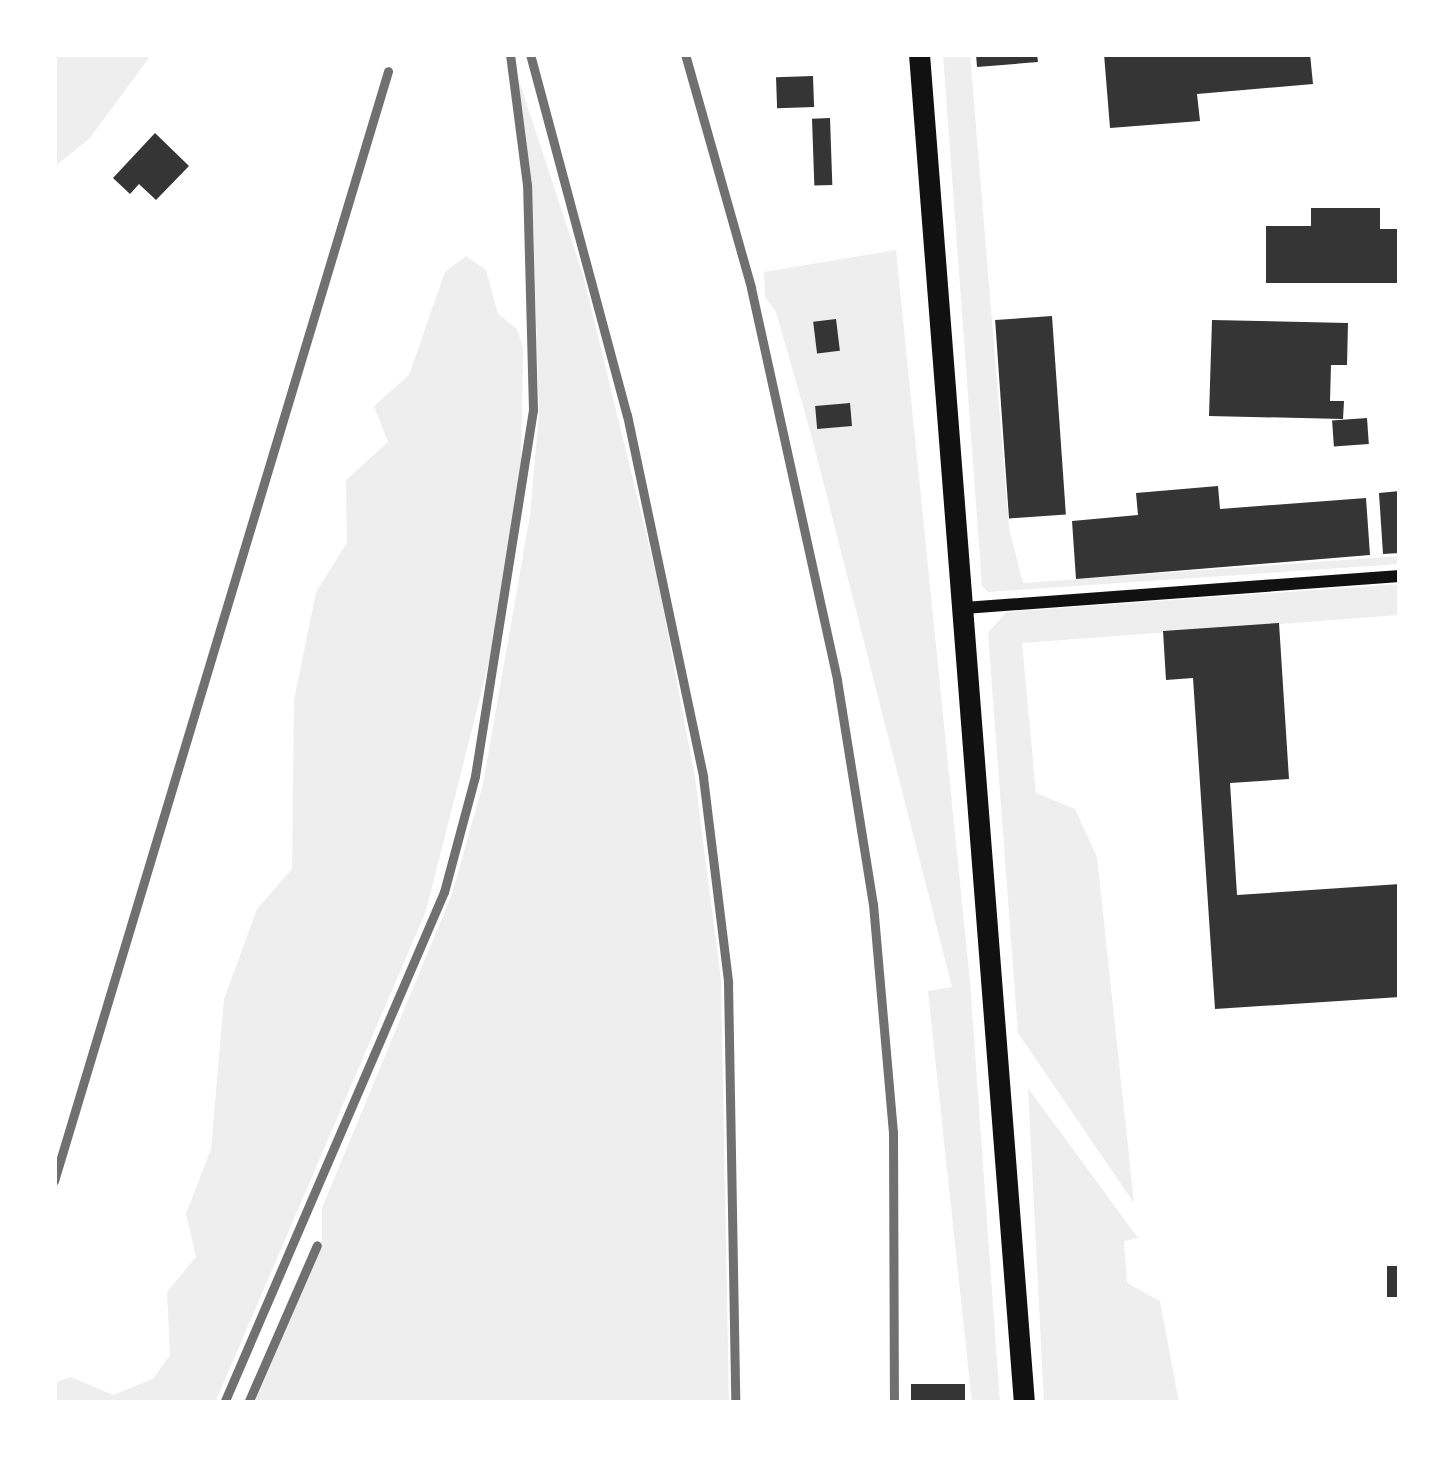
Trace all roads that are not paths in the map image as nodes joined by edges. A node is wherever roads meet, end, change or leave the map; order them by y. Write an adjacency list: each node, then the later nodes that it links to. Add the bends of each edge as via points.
1 (919, 54): 3 (street)
2 (1400, 576): 3 (street)
3 (964, 608): 4 (street)
4 (1024, 1403)

